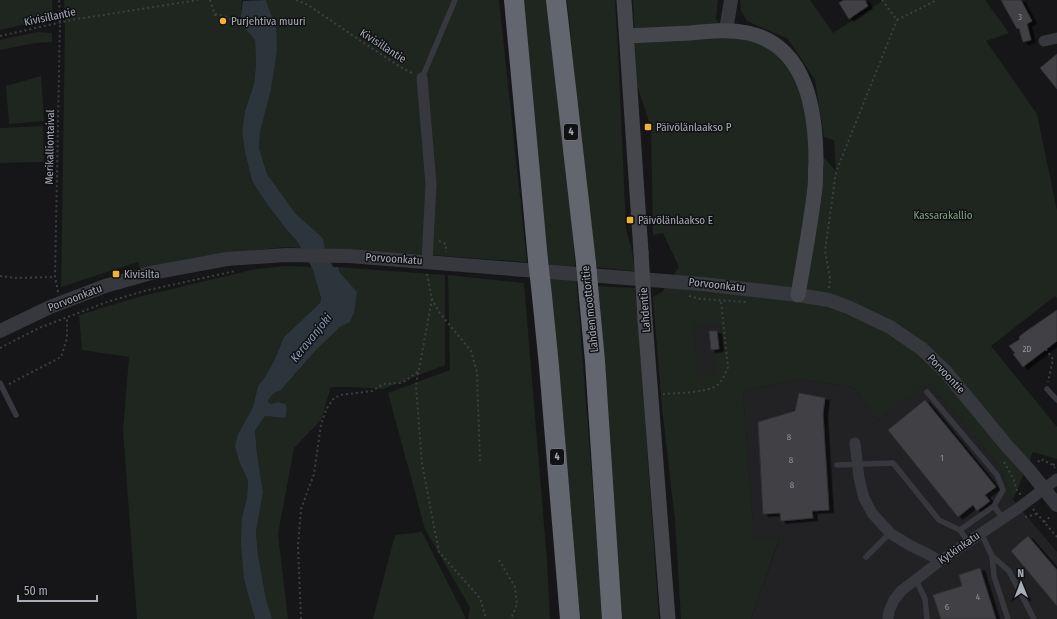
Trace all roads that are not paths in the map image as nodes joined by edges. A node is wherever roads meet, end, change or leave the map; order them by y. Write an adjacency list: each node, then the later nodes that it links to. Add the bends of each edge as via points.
1 (456, 0): 10 (lane)
2 (514, 0): 35 (highway, 4, bridge)
3 (556, 0): 36 (highway, Lahden moottoritie / 4, bridge, via 595,361)
4 (624, 0): 7 (main road, Lahdentie)
5 (731, 0): 6 (street)
6 (726, 30): 7 (main road); 12 (main road, via 748,33 768,40 780,48 798,70 807,89 813,115 816,149 815,186)
7 (627, 36): 37 (main road, Lahdentie, bridge)
8 (1057, 38): 9 (street)
9 (1044, 41)
10 (422, 78): 11 (street, via 431,184)
11 (427, 262): 12 (street, Porvoonkatu, via 702,284); 13 (street, Porvoonkatu, via 349,256 286,255 227,259 180,267 105,286 50,307)
12 (798, 295): 23 (street, Porvoontie, via 828,300 848,307 890,326 922,349 946,372)
13 (0, 331)
14 (1, 386): 18 (lane)
15 (1048, 389): 17 (lane)
16 (927, 392): 24 (lane, via 997,475 1003,490)
17 (1057, 400)
18 (16, 415)
19 (855, 443): 21 (street)
20 (837, 465): 21 (lane)
21 (858, 465): 27 (lane, via 893,463 939,520); 28 (street, via 864,498)
22 (1057, 480): 23 (street, Kytkinkatu)
23 (1044, 489): 25 (street, Porvoontie); 26 (street, Kytkinkatu)
24 (994, 506): 26 (lane); 27 (lane)
25 (1055, 510)
26 (1003, 518): 29 (street, Kytkinkatu)
27 (960, 530): 30 (lane)
28 (890, 533): 31 (lane); 33 (street)
29 (981, 533): 30 (street, Kytkinkatu); 32 (lane)
30 (968, 542): 33 (street, Kytkinkatu)
31 (866, 556)
32 (992, 556): 40 (lane, via 994,576); 41 (lane, via 1009,571)
33 (940, 561): 34 (street, Kytkinkatu)
34 (916, 580): 38 (street, Kytkinkatu, via 894,600); 39 (lane, via 925,599)
35 (570, 619)
36 (612, 619)
37 (668, 619)
38 (888, 619)
39 (927, 619)
40 (1008, 619)
41 (1034, 619)

